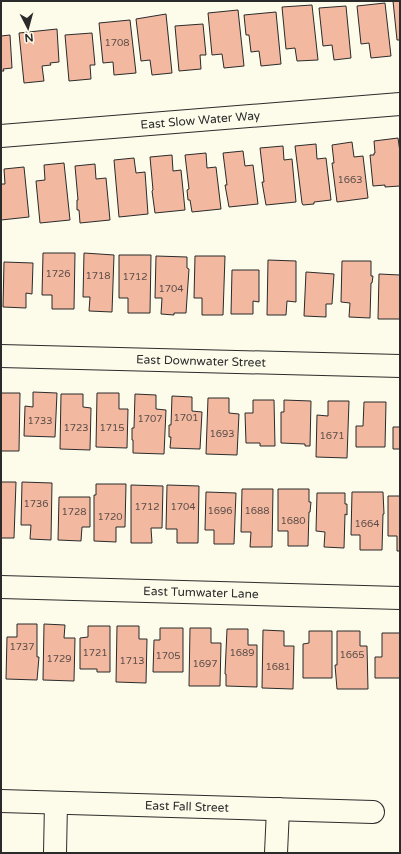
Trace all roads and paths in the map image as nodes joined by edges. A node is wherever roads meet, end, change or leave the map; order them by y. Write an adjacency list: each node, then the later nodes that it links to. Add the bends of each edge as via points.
1 (400, 104): 2 (street, East Slow Water Way)
2 (1, 136)
3 (1, 356): 4 (street, East Downwater Street)
4 (400, 366)
5 (1, 587): 6 (street, East Tumwater Lane)
6 (400, 598)
7 (1, 801): 8 (street, East Fall Street)
8 (56, 803): 9 (street, East Fall Street); 11 (street)
9 (278, 809): 10 (street, East Fall Street); 12 (street)
10 (373, 812)
11 (55, 853)
12 (276, 853)

